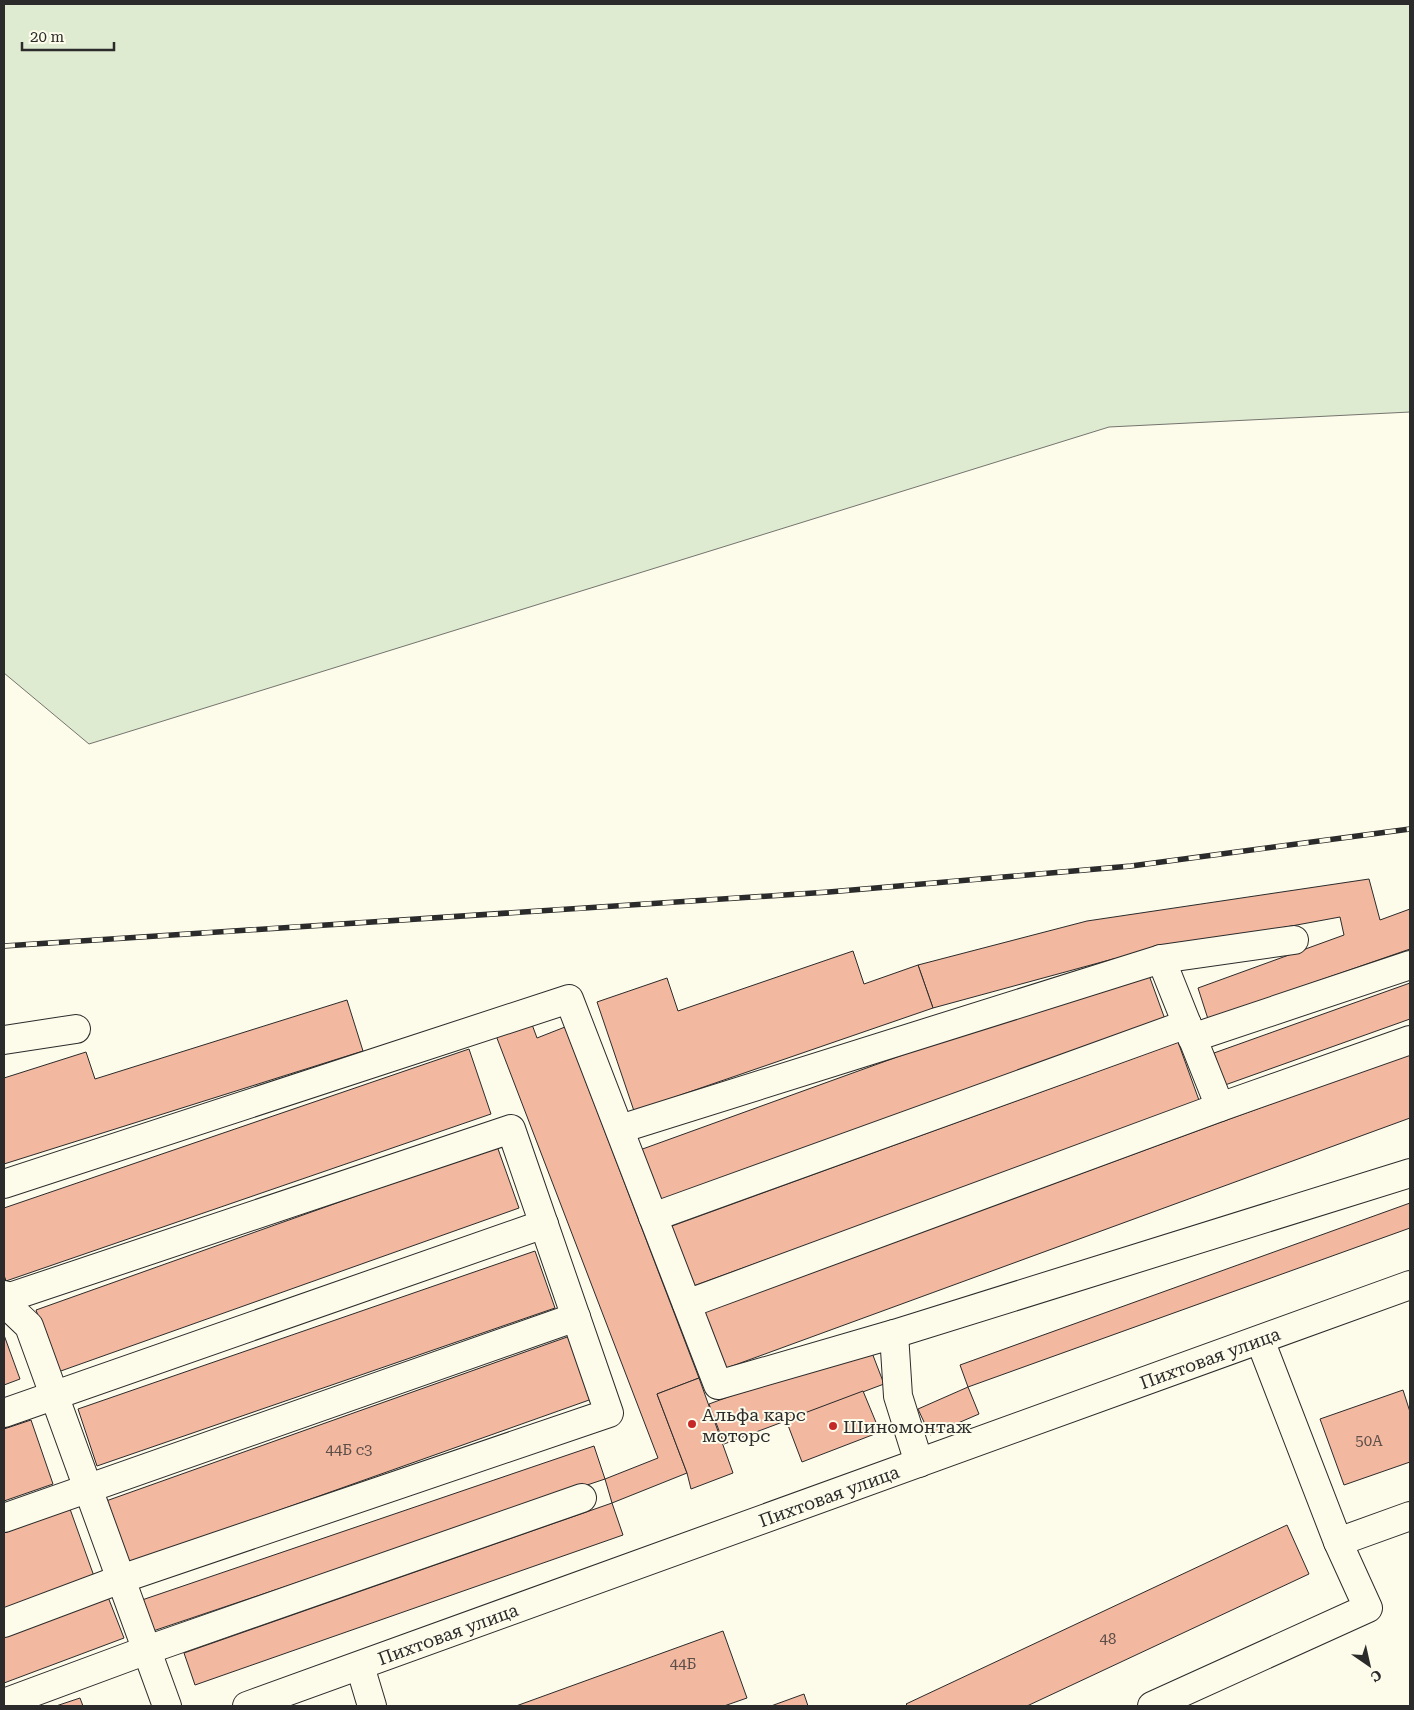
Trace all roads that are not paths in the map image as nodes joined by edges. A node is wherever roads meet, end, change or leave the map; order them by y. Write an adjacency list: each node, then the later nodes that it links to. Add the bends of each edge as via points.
1 (1294, 940): 2 (street)
2 (1161, 959): 5 (street); 9 (street)
3 (1410, 965): 5 (street)
4 (76, 1029): 6 (street)
5 (1190, 1031): 8 (street); 12 (street)
6 (4, 1040)
7 (1410, 1040): 8 (street)
8 (1220, 1107): 16 (street)
9 (620, 1129): 11 (street, via 569,998); 12 (street)
10 (1410, 1173): 18 (street)
11 (4, 1184)
12 (653, 1216): 16 (street)
13 (544, 1224): 15 (street, via 511,1129); 17 (street); 20 (street)
14 (1410, 1285): 19 (street, Пихтовая улица)
15 (4, 1297): 20 (street, via 9,1307 30,1326)
16 (687, 1304): 18 (street, via 718,1385)
17 (576, 1317): 23 (street); 28 (street, via 609,1412)
18 (894, 1334): 22 (street, via 898,1396)
19 (1260, 1340): 22 (street, Пихтовая улица); 27 (street)
20 (55, 1396): 21 (street); 23 (street)
21 (4, 1413)
22 (919, 1463): 31 (street, Пихтовая улица)
23 (88, 1488): 26 (street); 28 (street)
24 (582, 1498): 30 (street)
25 (1410, 1516): 27 (street)
26 (4, 1518)
27 (1338, 1542): 36 (street, via 1368,1608)
28 (121, 1579): 29 (street); 30 (street)
29 (4, 1623)
30 (147, 1650): 32 (street); 33 (street)
31 (360, 1666): 34 (street, Пихтовая улица); 35 (street)
32 (4, 1703)
33 (167, 1706)
34 (247, 1706)
35 (372, 1706)
36 (1152, 1706)

